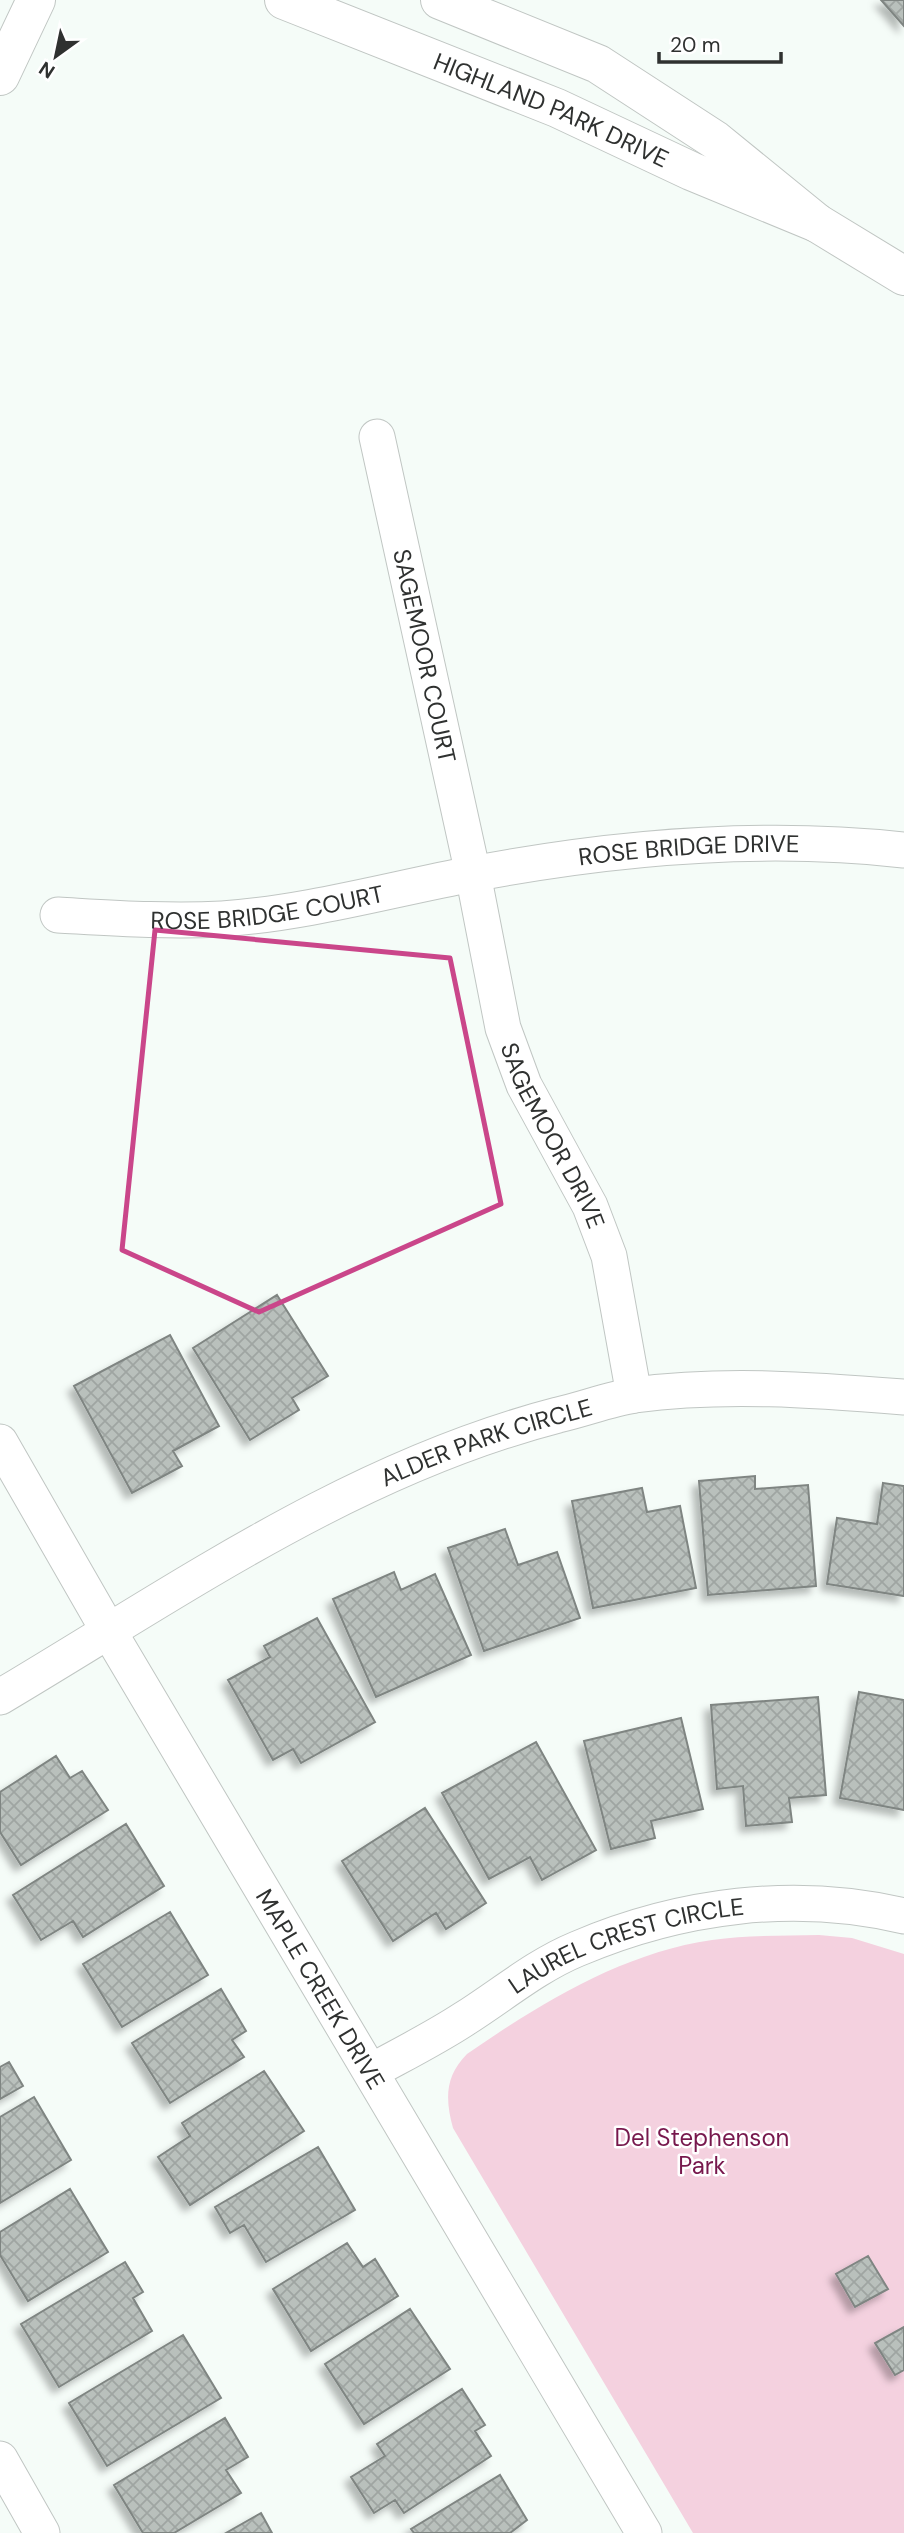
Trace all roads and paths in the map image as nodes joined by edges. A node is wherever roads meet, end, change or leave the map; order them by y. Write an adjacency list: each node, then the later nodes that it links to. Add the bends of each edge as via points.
1 (36, 0): 4 (street)
2 (284, 0): 5 (street, HIGHLAND PARK DRIVE, via 558,108 691,171)
3 (440, 0): 5 (street, HIGHLAND PARK DRIVE, via 598,64 715,140)
4 (0, 76)
5 (817, 223): 6 (street, HIGHLAND PARK DRIVE)
6 (904, 276)
7 (377, 437): 9 (street, SAGEMOOR COURT)
8 (904, 850): 9 (street, ROSE BRIDGE DRIVE, via 762,842 664,846)
9 (473, 874): 10 (street, ROSE BRIDGE COURT, via 305,909 222,919); 11 (street, SAGEMOOR DRIVE, via 503,1028 524,1085 590,1206 609,1256)
10 (58, 915)
11 (634, 1395): 12 (street, ALDER PARK CIRCLE, via 726,1389); 14 (street, ALDER PARK CIRCLE, via 444,1450 291,1522)
12 (904, 1397)
13 (0, 1442): 14 (street, MAPLE CREEK DRIVE)
14 (108, 1630): 15 (street, ALDER PARK CIRCLE); 17 (street, MAPLE CREEK DRIVE)
15 (0, 1697)
16 (904, 1916): 17 (street, LAUREL CREST CIRCLE, via 811,1902 757,1903 690,1913 635,1928 576,1949 517,1981 465,2018)
17 (372, 2071): 20 (street, MAPLE CREEK DRIVE)
18 (0, 2459): 19 (street)
19 (42, 2533)
20 (644, 2533)

